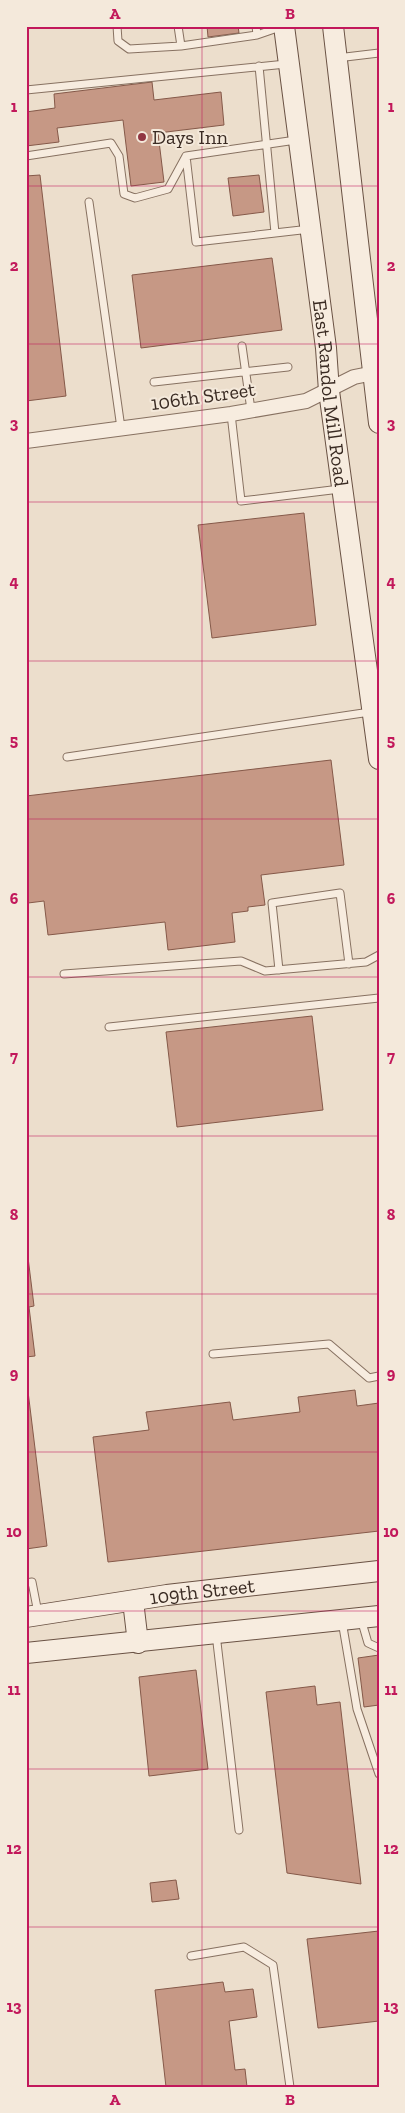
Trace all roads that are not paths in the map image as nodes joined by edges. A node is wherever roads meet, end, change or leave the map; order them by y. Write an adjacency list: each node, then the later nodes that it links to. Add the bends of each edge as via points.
1 (116, 26): 7 (lane, via 118,41 129,49)
2 (178, 26): 7 (lane)
3 (256, 26): 6 (lane)
4 (284, 26): 6 (lane); 10 (main road, East Randol Mill Road)
5 (333, 26): 9 (main road)
6 (257, 35): 7 (lane)
7 (180, 46)
8 (379, 53): 9 (lane)
9 (337, 58): 23 (main road)
10 (289, 63): 11 (lane); 13 (main road, East Randol Mill Road)
11 (259, 66): 12 (lane); 14 (lane)
12 (26, 90)
13 (298, 140): 14 (lane); 18 (main road, East Randol Mill Road)
14 (266, 144): 16 (lane); 19 (lane)
15 (26, 156): 16 (lane, via 111,143 119,156 124,194 135,198 168,189)
16 (186, 156): 19 (lane, via 196,242)
17 (89, 202): 29 (lane)
18 (310, 229): 19 (lane); 25 (main road, East Randol Mill Road, via 326,348)
19 (275, 233)
20 (242, 346): 22 (lane)
21 (288, 367): 22 (lane)
22 (246, 372): 24 (lane); 26 (lane)
23 (376, 372): 25 (street, 106th Street, via 354,377); 28 (main road)
24 (154, 382)
25 (328, 391): 26 (street, 106th Street, via 306,401); 31 (main road, East Randol Mill Road)
26 (251, 410): 27 (street, 106th Street)
27 (231, 414): 29 (street, 106th Street); 31 (lane, via 241,502)
28 (379, 423)
29 (121, 428): 30 (street, 106th Street)
30 (26, 441)
31 (342, 488): 32 (main road, East Randol Mill Road)
32 (373, 711): 33 (lane); 34 (main road, East Randol Mill Road)
33 (67, 758)
34 (379, 760)
35 (379, 955): 36 (lane, via 366,962)
36 (349, 964): 37 (lane); 37 (lane, via 340,893 272,903)
37 (279, 970): 38 (lane, via 265,971 241,961)
38 (64, 974)
39 (379, 998): 40 (lane)
40 (109, 1027)
41 (213, 1354): 42 (lane, via 329,1344 369,1378)
42 (379, 1376)
43 (379, 1571): 45 (main road, 109th Street)
44 (26, 1583): 46 (lane, via 32,1582)
45 (133, 1601): 46 (main road, 109th Street); 49 (main road)
46 (32, 1617)
47 (360, 1618): 48 (main road); 50 (lane, via 368,1643); 52 (lane, via 357,1709)
48 (216, 1634): 49 (main road); 53 (lane)
49 (138, 1643): 51 (main road)
50 (379, 1648)
51 (26, 1653)
52 (379, 1774)
53 (239, 1830)
54 (191, 1956): 55 (lane, via 244,1947 273,1965)
55 (290, 2087)

